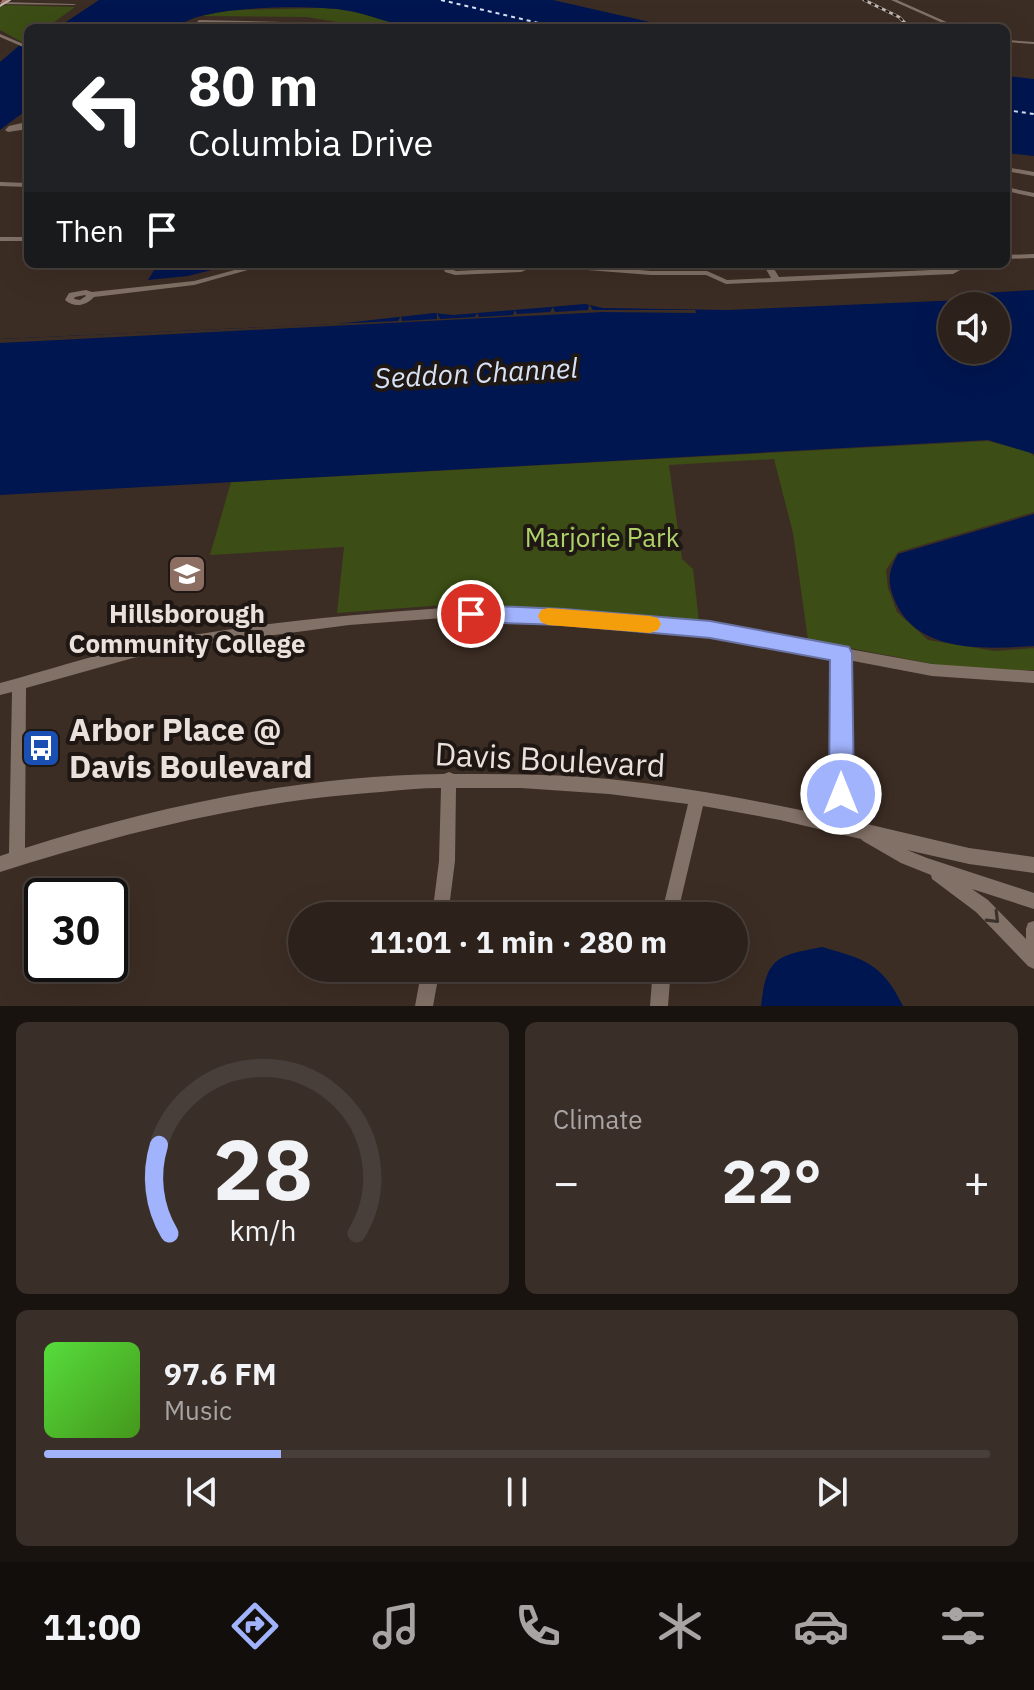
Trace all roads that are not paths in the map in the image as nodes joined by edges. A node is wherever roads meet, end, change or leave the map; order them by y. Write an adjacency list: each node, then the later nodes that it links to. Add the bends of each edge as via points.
1 (893, 0): 8 (street)
2 (2, 1): 3 (street)
3 (74, 5)
4 (199, 21): 5 (street)
5 (242, 21): 6 (street); 7 (street)
6 (239, 24)
7 (295, 24)
8 (949, 24)
9 (0, 37): 12 (street)
10 (1010, 41): 11 (street)
11 (1034, 43)
12 (24, 48)
13 (24, 118): 14 (street)
14 (11, 128): 15 (street); 16 (street)
15 (24, 128)
16 (0, 137)
17 (1010, 170): 18 (street)
18 (1034, 174)
19 (0, 184): 20 (street)
20 (24, 185)
21 (1010, 190): 22 (street)
22 (1034, 195)
23 (0, 239): 24 (street)
24 (24, 239)
25 (1034, 256): 26 (street)
26 (1010, 257)
27 (251, 268): 36 (street, via 194,283)
28 (447, 268): 29 (street, via 455,273)
29 (526, 268)
30 (587, 268): 35 (street, via 707,273 726,282)
31 (770, 268): 35 (street)
32 (875, 268): 34 (street)
33 (940, 268): 34 (street)
34 (881, 276): 35 (street)
35 (777, 280)
36 (91, 295)
37 (841, 653): 38 (street, via 965,674); 39 (street, via 710,629 443,613 191,641); 43 (street)
38 (1034, 677)
39 (19, 684): 40 (street); 45 (street)
40 (0, 689)
41 (449, 779): 42 (street, Davis Boulevard, via 573,783); 45 (street, Davis Boulevard, via 233,803); 50 (street)
42 (697, 798): 43 (street, Davis Boulevard); 51 (street)
43 (842, 827): 44 (street, Davis Boulevard)
44 (861, 831): 47 (street, Davis Boulevard, via 948,853); 48 (street, via 889,851)
45 (17, 858): 46 (street, Davis Boulevard)
46 (0, 864)
47 (1034, 865)
48 (927, 866): 49 (street); 54 (street, one-way to 54, via 982,906)
49 (1034, 901)
50 (442, 902)
51 (672, 902)
52 (1034, 929): 53 (street)
53 (1034, 947)
54 (1034, 960)
55 (428, 982): 57 (street)
56 (661, 982): 58 (street)
57 (424, 1006)
58 (659, 1006)

